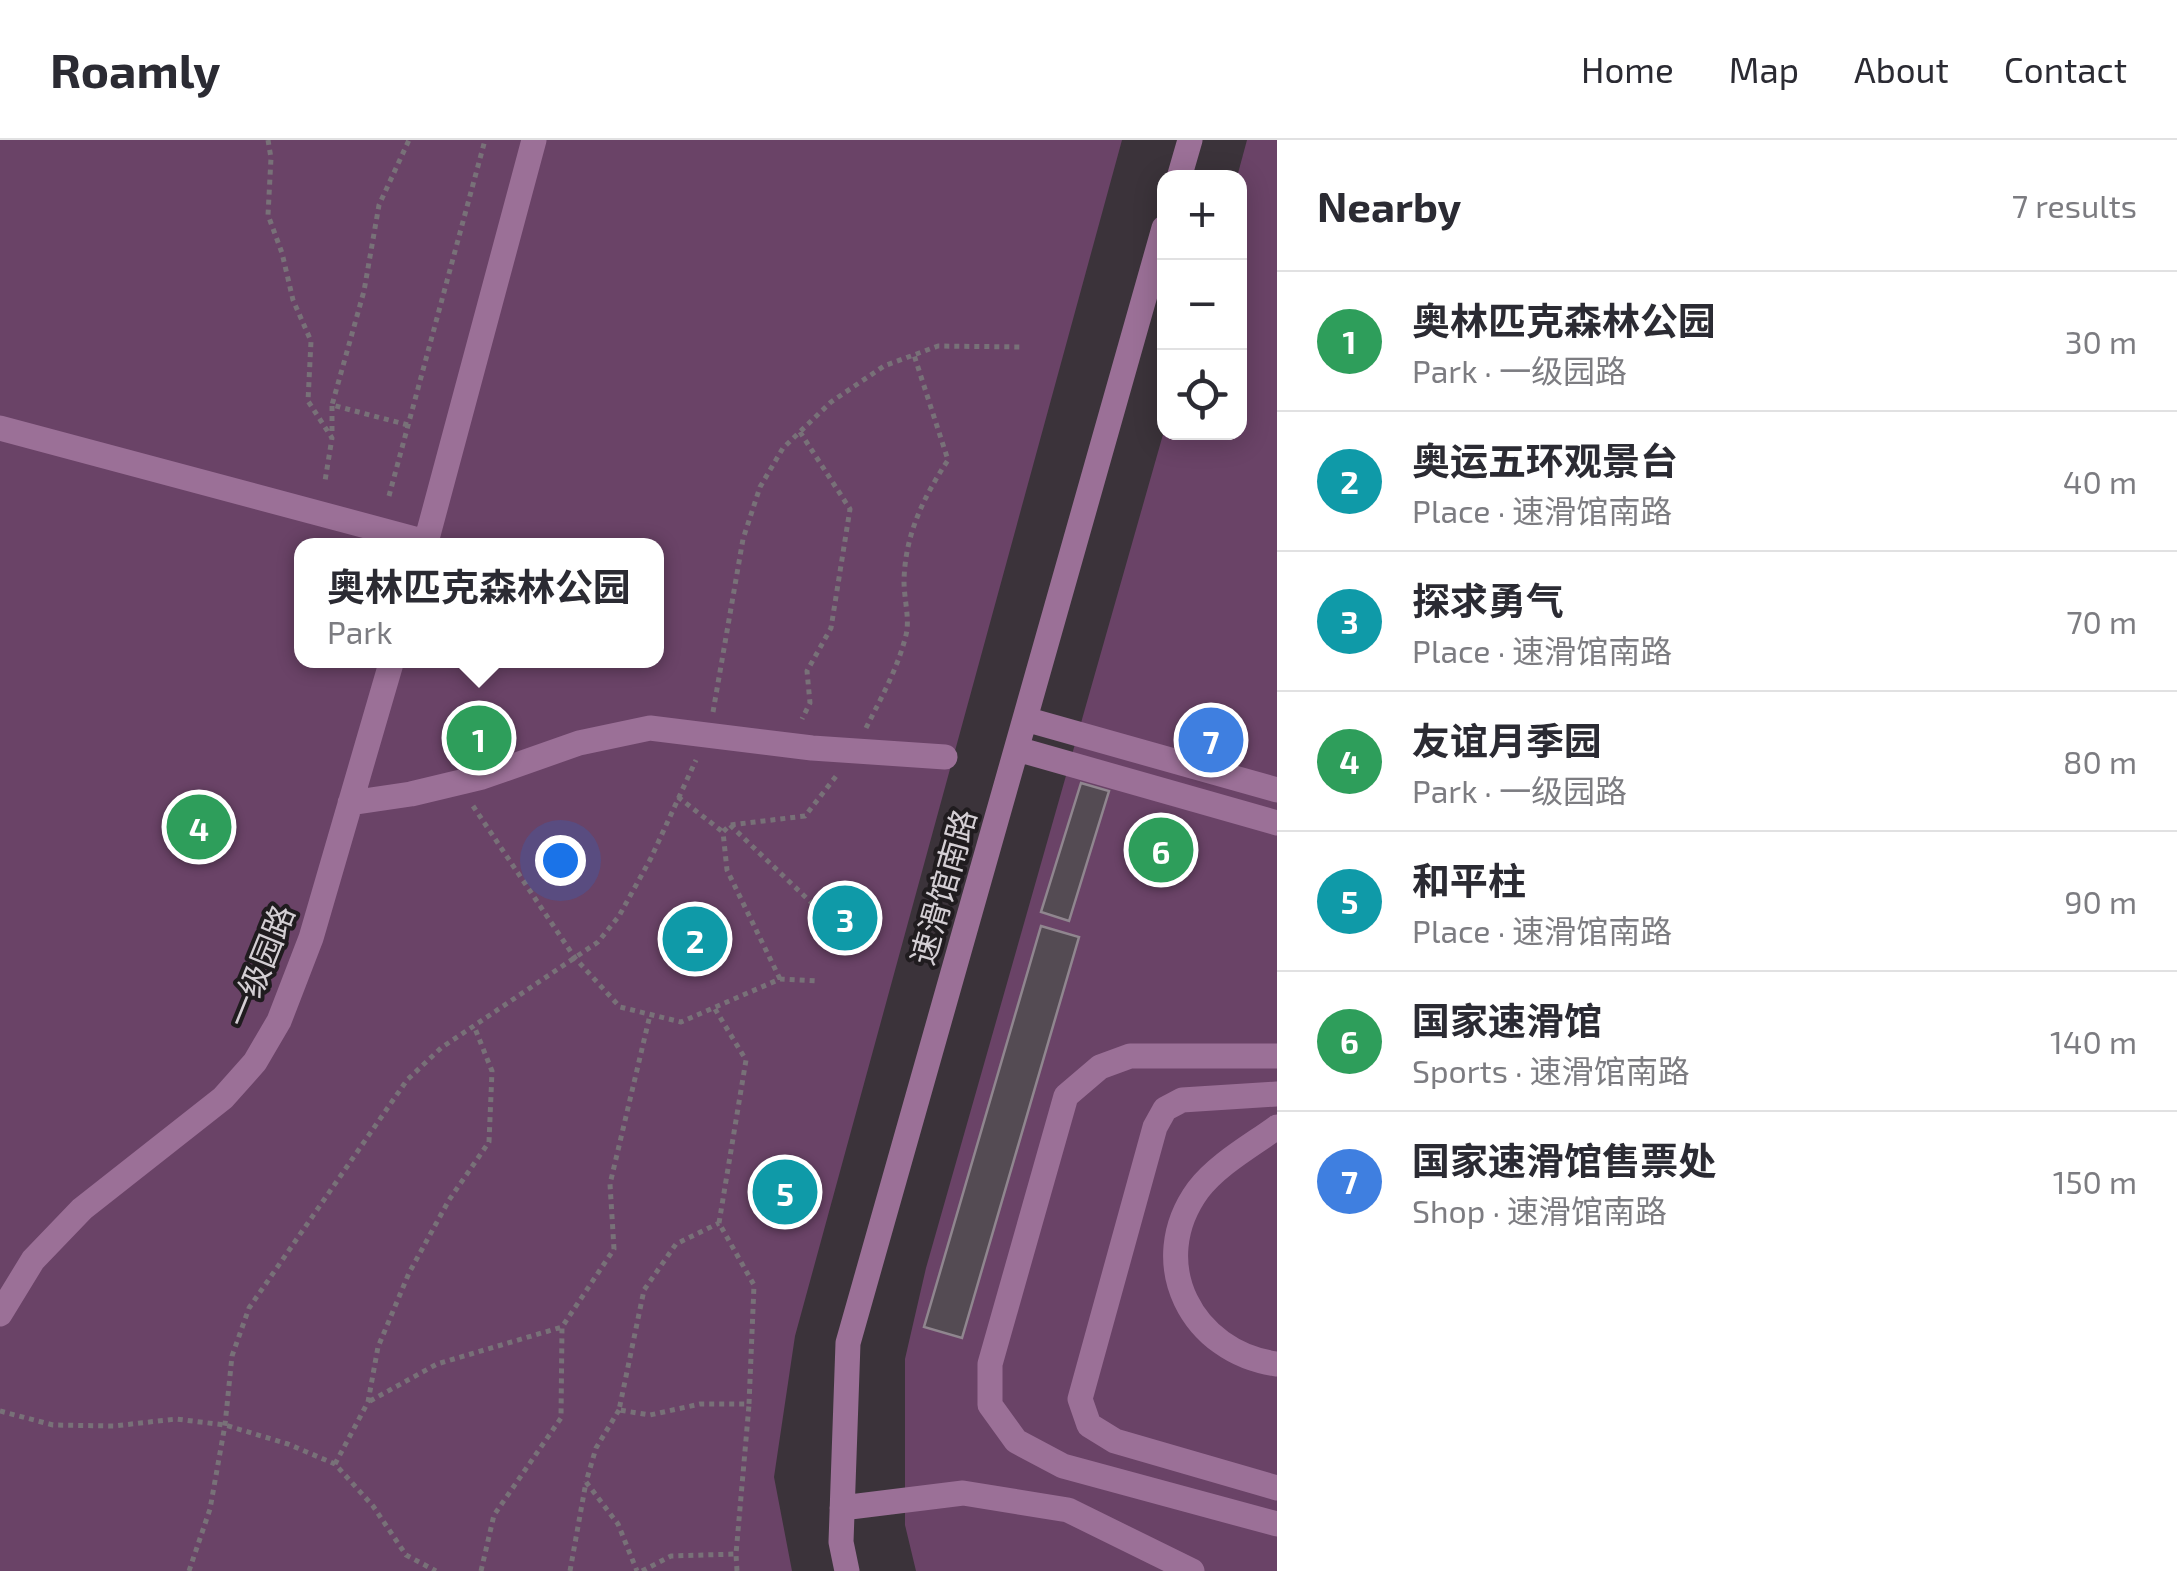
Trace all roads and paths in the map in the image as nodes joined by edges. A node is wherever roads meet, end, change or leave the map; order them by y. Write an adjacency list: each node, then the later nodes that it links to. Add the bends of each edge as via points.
1 (268, 140): 14 (path, via 268,215 311,341 308,401)
2 (409, 140): 10 (path, via 378,205 364,291)
3 (485, 140): 11 (path)
4 (534, 140): 18 (street)
5 (1190, 140): 6 (street)
6 (1181, 170)
7 (1157, 253): 20 (street, 速滑馆南路)
8 (1021, 347): 9 (path, via 938,346)
9 (914, 355): 13 (path, via 884,366 830,402); 24 (path, via 948,460 907,542 907,632)
10 (332, 404): 11 (path); 14 (path)
11 (408, 425): 16 (path)
12 (0, 428): 17 (street)
13 (800, 432): 21 (path, via 760,486 743,539); 22 (path, via 850,509 831,628 807,670 810,703)
14 (332, 438): 15 (path)
15 (324, 481)
16 (389, 496)
17 (403, 538)
18 (427, 538)
19 (390, 668): 29 (street, 一级园路)
20 (1025, 718): 23 (street, 速滑馆南路); 27 (street)
21 (708, 736): 22 (street); 26 (street, via 650,728); 28 (path)
22 (789, 745): 24 (street)
23 (1016, 749): 30 (street); 57 (street, 速滑馆南路, via 848,1343)
24 (855, 751): 25 (street); 31 (path, via 806,816)
25 (945, 757)
26 (457, 783): 29 (street); 34 (path)
27 (1277, 790)
28 (677, 797): 32 (path); 34 (path, via 619,916)
29 (350, 803): 46 (street, 一级园路, via 311,938 255,1062 224,1098 82,1209 33,1260)
30 (1277, 823)
31 (730, 825): 32 (path); 33 (path)
32 (723, 832): 35 (path, via 727,870)
33 (818, 909)
34 (575, 958): 38 (path, via 620,1007); 39 (path)
35 (780, 979): 36 (path); 37 (path)
36 (817, 981)
37 (716, 1010): 38 (path, via 681,1022); 45 (path, via 746,1060)
38 (650, 1014): 47 (path, via 610,1184 614,1249)
39 (474, 1026): 49 (path, via 492,1071 489,1142 409,1273 378,1347); 53 (path, via 407,1080 249,1308 232,1356)
40 (1277, 1056): 58 (street, via 1130,1056 1100,1067 1066,1096 990,1364 990,1405 1016,1441 1063,1466)
41 (1277, 1094): 42 (street)
42 (1240, 1097): 43 (street); 56 (street, via 1182,1100 1165,1109 1155,1127 1080,1399 1089,1425 1115,1441)
43 (1277, 1116)
44 (1277, 1127): 48 (street, via 1200,1188 1176,1247 1181,1289 1202,1326 1234,1353)
45 (719, 1223): 50 (path, via 754,1285); 51 (path, via 676,1244 644,1290)
46 (0, 1314)
47 (562, 1327): 49 (path, via 438,1364); 62 (path, via 561,1418 494,1514)
48 (1277, 1364)
49 (368, 1402): 54 (path)
50 (749, 1404): 51 (path, via 700,1404 650,1415); 59 (path)
51 (619, 1410): 55 (path, via 596,1448)
52 (0, 1411): 53 (path, via 53,1425 176,1419)
53 (225, 1425): 54 (path); 60 (path)
54 (335, 1464): 61 (path, via 406,1555)
55 (586, 1482): 63 (path); 64 (path, via 618,1524)
56 (1277, 1488)
57 (842, 1508): 66 (street, 速滑馆南路); 67 (street, via 962,1493 1068,1510)
58 (1277, 1524)
59 (736, 1554): 64 (path, via 671,1556); 65 (path)
60 (190, 1571)
61 (436, 1571)
62 (481, 1571)
63 (570, 1571)
64 (640, 1571)
65 (737, 1571)
66 (847, 1571)
67 (1192, 1571)

